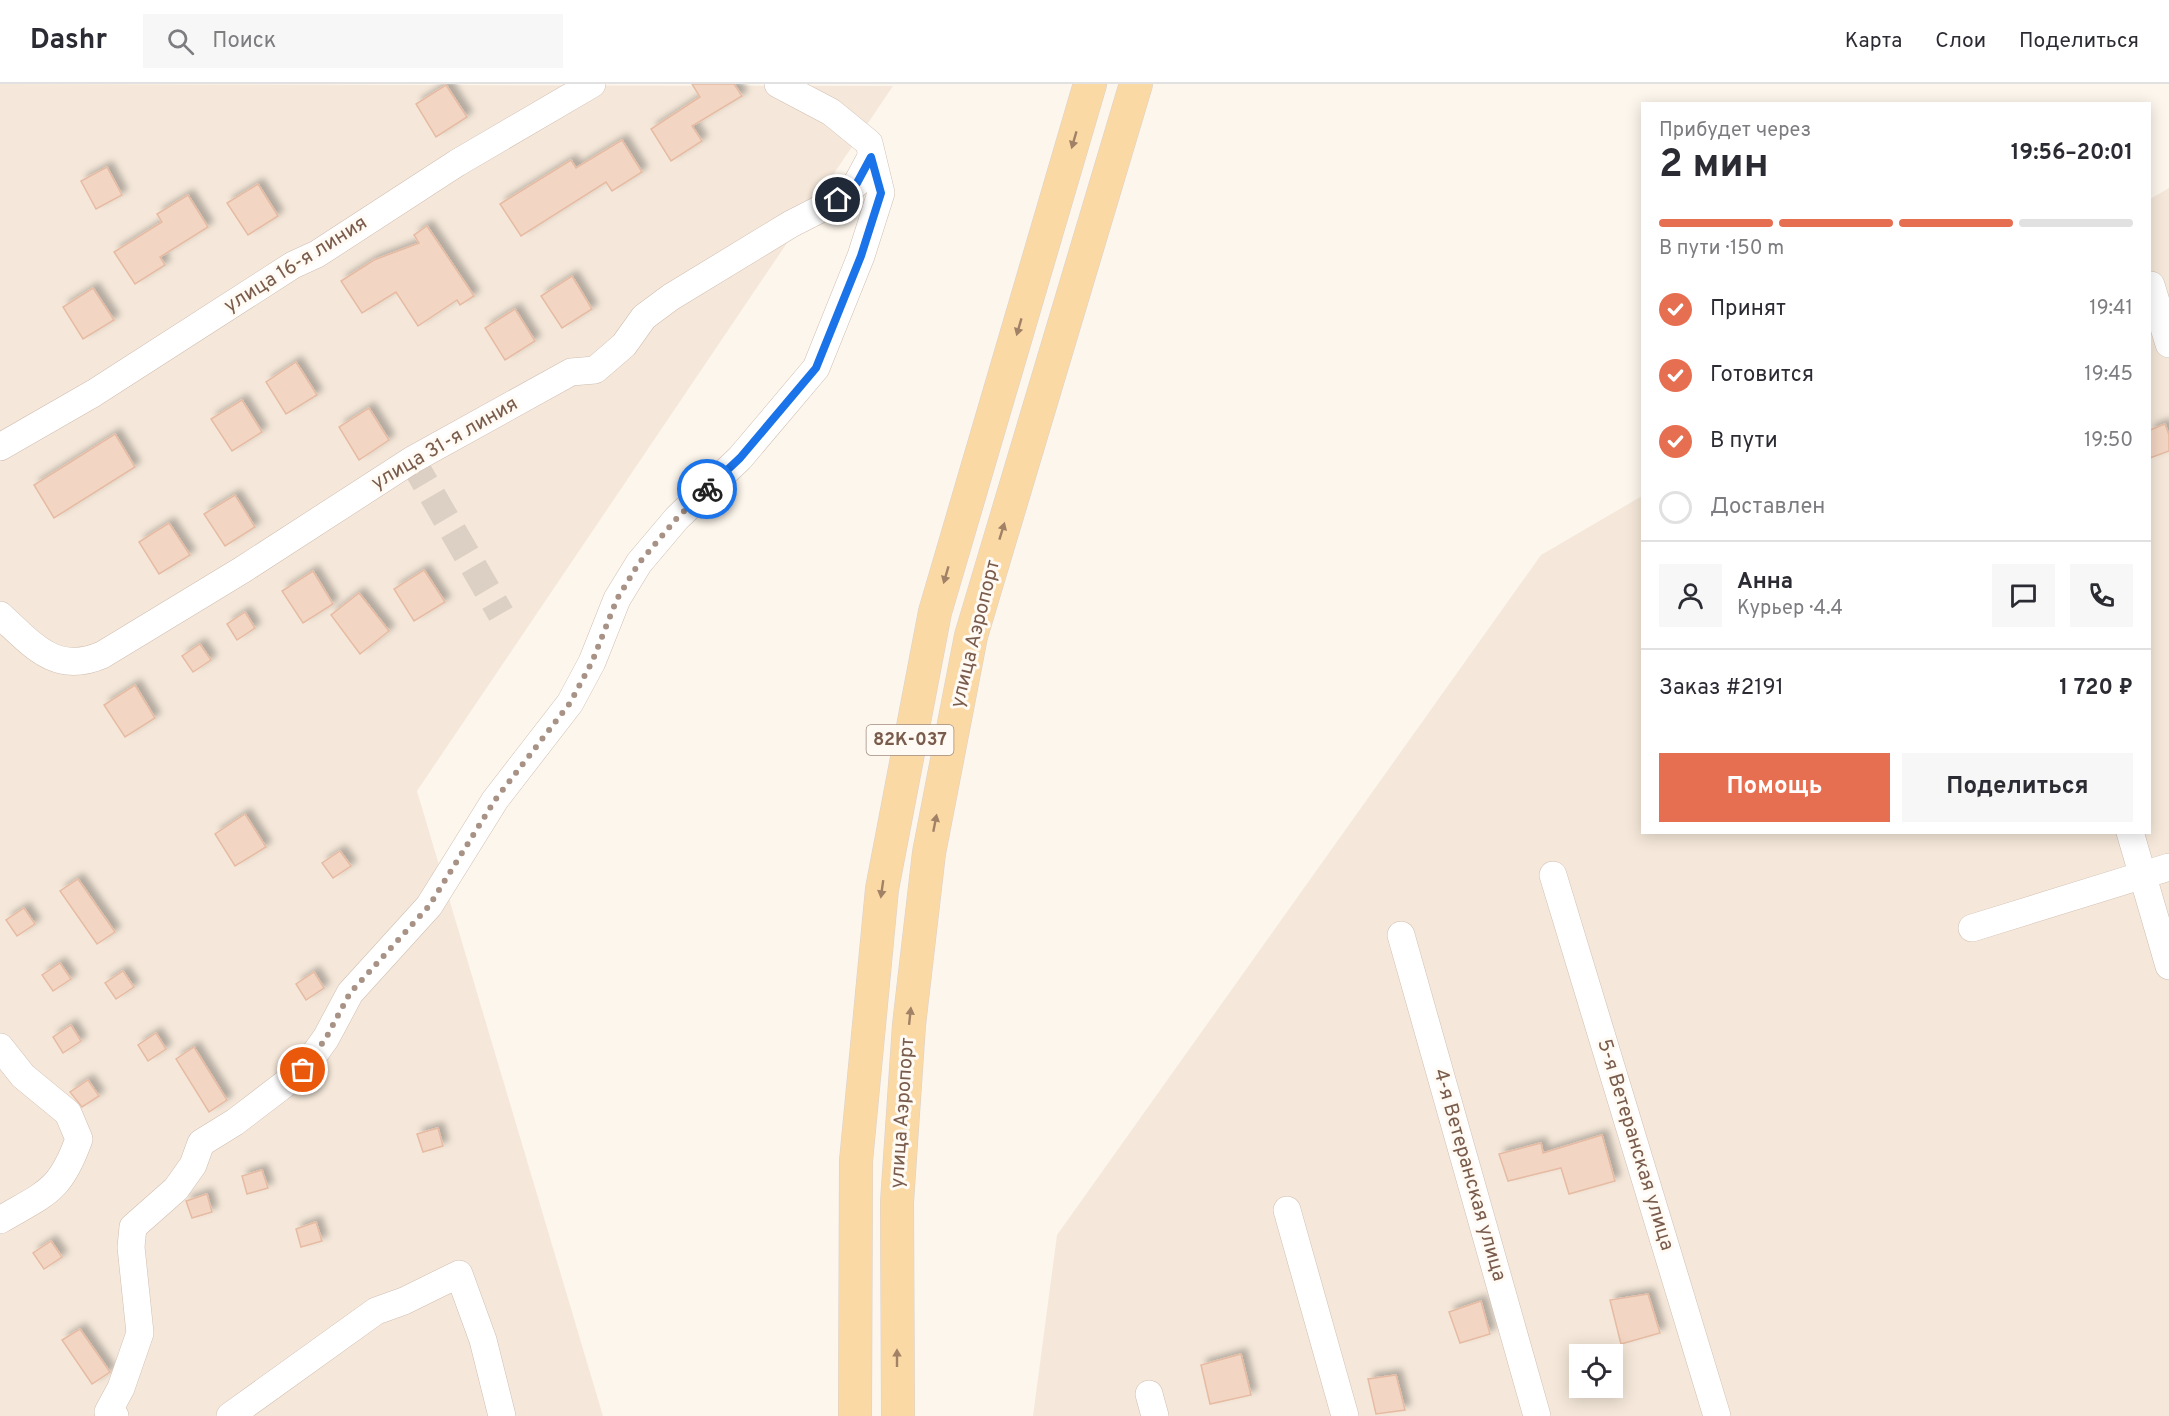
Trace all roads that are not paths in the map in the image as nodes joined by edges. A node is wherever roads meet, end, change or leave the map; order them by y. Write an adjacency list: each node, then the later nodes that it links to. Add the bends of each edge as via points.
1 (592, 84): 8 (street, улица 16-я линия, via 457,163 94,393)
2 (778, 84): 5 (street, via 858,131 869,143)
3 (1090, 84): 23 (main road, улица Аэропорт / 82К-037, one-way to 23, via 935,612 882,889 856,1161)
4 (1136, 84): 24 (main road, улица Аэропорт, one-way to 4, via 897,1202 909,1024 929,853 970,636)
5 (871, 157): 9 (street, улица 31-я линия, via 857,183 838,200 671,297 644,317 624,345 595,370 571,372 412,460 102,655 86,662 52,659); 20 (street, via 881,193 861,256 816,368 740,458 677,518 639,563 617,599 592,662 570,703 495,800 429,906 350,993 303,1070 201,1143 193,1165 176,1189 134,1227 131,1247 140,1333)
6 (2151, 285): 7 (street)
7 (2169, 344)
8 (0, 447)
9 (0, 615)
10 (2131, 834): 13 (street)
11 (2169, 867): 13 (street)
12 (1553, 875): 27 (street, 5-я Ветеранская улица)
13 (2143, 876): 14 (street); 16 (street)
14 (1972, 928)
15 (1401, 934): 26 (street, 4-я Ветеранская улица)
16 (2169, 966)
17 (0, 1047): 19 (street, via 24,1076 68,1113 79,1139 55,1188)
18 (1287, 1210): 25 (street)
19 (0, 1220)
20 (109, 1415)
21 (230, 1416): 22 (street, via 376,1311 459,1275 483,1340)
22 (502, 1416)
23 (855, 1416)
24 (898, 1416)
25 (1345, 1416)
26 (1536, 1416)
27 (1717, 1416)

